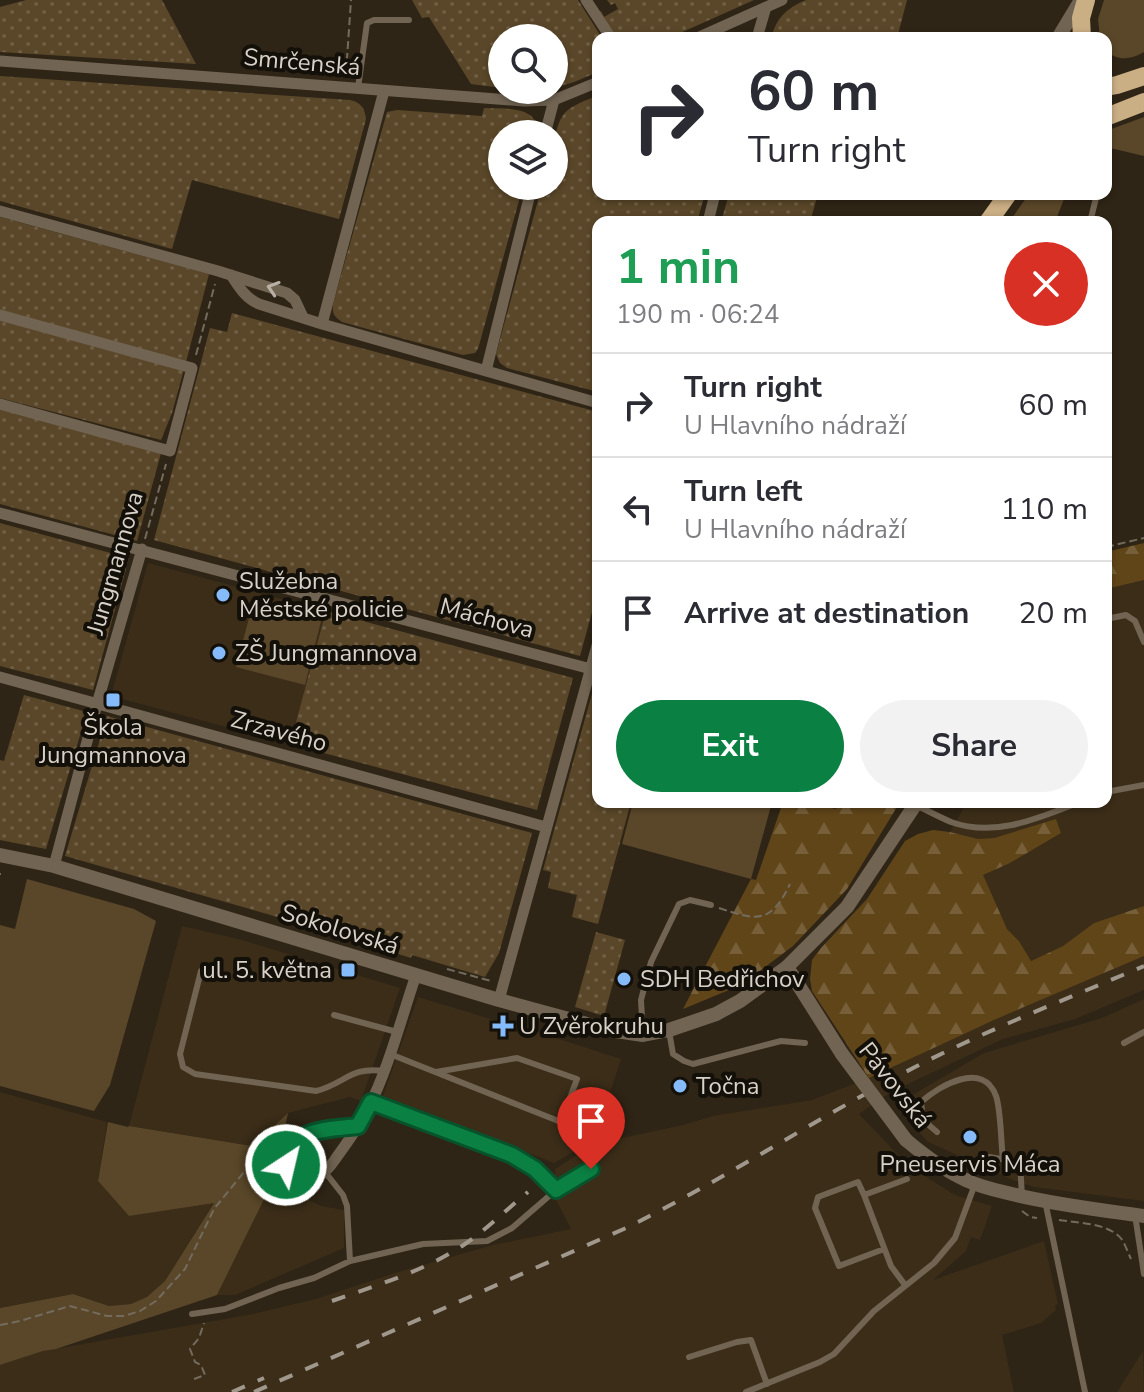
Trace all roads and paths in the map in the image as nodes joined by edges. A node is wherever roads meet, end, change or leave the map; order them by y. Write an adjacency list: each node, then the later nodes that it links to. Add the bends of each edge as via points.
1 (351, 0): 17 (path)
2 (586, 0): 7 (street)
3 (782, 0): 5 (street)
4 (1083, 0): 10 (street); 11 (highway)
5 (766, 7): 8 (street); 9 (street)
6 (409, 20): 18 (lane, via 367,23)
7 (607, 32)
8 (710, 32)
9 (759, 32)
10 (1062, 32)
11 (1082, 32)
12 (0, 61): 17 (street, Smrčenská)
13 (1112, 74): 14 (highway)
14 (1136, 78): 16 (highway)
15 (592, 84): 20 (street, Smrčenská)
16 (1112, 86)
17 (345, 87): 18 (street, Smrčenská)
18 (358, 88): 19 (street, Smrčenská)
19 (384, 91): 21 (street, Smrčenská); 30 (street)
20 (568, 94)
21 (488, 98)
22 (1144, 102): 23 (highway)
23 (1112, 115)
24 (529, 200): 32 (street)
25 (0, 211): 26 (street)
26 (218, 271): 27 (street); 31 (path)
27 (231, 275): 29 (street, via 252,301); 29 (street, one-way to 27, via 287,293)
28 (0, 315): 31 (street)
29 (303, 317): 30 (street)
30 (322, 324): 32 (street)
31 (192, 368): 35 (street)
32 (486, 371): 33 (street)
33 (592, 401)
34 (0, 404): 35 (street)
35 (170, 451): 39 (path, Jungmannova)
36 (0, 513): 39 (street, Máchova)
37 (1144, 538): 38 (path)
38 (1112, 546)
39 (142, 549): 44 (street, Máchova); 46 (street, Jungmannova)
40 (1112, 618): 41 (lane, via 1126,615)
41 (1141, 625): 42 (lane)
42 (1144, 642)
43 (592, 665): 44 (street)
44 (591, 669): 52 (street)
45 (0, 677): 46 (street, Zrzavého)
46 (97, 704): 52 (street, Zrzavého); 54 (street, Jungmannova)
47 (1144, 785): 48 (lane)
48 (1112, 788)
49 (913, 808): 57 (street, Sokolovská, via 847,907)
50 (924, 808): 51 (lane, via 951,822 994,828)
51 (1064, 808)
52 (546, 827): 60 (street)
53 (0, 855): 54 (street, Sokolovská)
54 (54, 866): 59 (street, Sokolovská)
55 (790, 884): 56 (path, via 774,911 758,918)
56 (711, 905): 65 (lane, via 690,900 679,904 651,962 641,1000)
57 (787, 967): 62 (street, Sokolovská, via 716,1014); 82 (street, Pávovská, bridge, via 906,1140)
58 (201, 971): 69 (lane, via 180,1054 183,1067 195,1074 316,1091 359,1070)
59 (416, 975): 60 (street, Sokolovská); 63 (street)
60 (499, 1000): 65 (street, Sokolovská)
61 (334, 1015): 63 (lane)
62 (669, 1030): 65 (street, Sokolovská); 66 (lane, via 673,1054 693,1064 781,1041)
63 (397, 1032): 68 (street)
64 (1144, 1032): 67 (lane)
65 (643, 1035)
66 (805, 1043)
67 (1124, 1043)
68 (390, 1054): 69 (street); 70 (lane)
69 (384, 1071): 71 (street)
70 (436, 1072): 70 (lane, via 561,1122 577,1079 517,1058)
71 (371, 1102): 72 (street); 83 (street, via 512,1155)
72 (358, 1126): 77 (street, via 307,1134 291,1148); 80 (street)
73 (937, 1132): 75 (lane, via 923,1120 921,1102 960,1079 982,1078 997,1097)
74 (983, 1156): 75 (lane)
75 (1003, 1160): 76 (lane)
76 (1020, 1163): 78 (lane); 85 (lane)
77 (286, 1165): 80 (street, via 300,1180); 94 (path, via 244,1172 214,1209 185,1269 140,1311 107,1316 70,1306)
78 (1044, 1166)
79 (591, 1169): 83 (street)
80 (325, 1172): 89 (lane, via 347,1206)
81 (907, 1179): 84 (lane)
82 (975, 1184): 85 (street, Pávovská); 91 (lane, via 955,1238)
83 (556, 1190): 89 (lane, via 512,1228 487,1241 423,1244)
84 (864, 1195): 88 (lane); 88 (lane, via 858,1182 818,1197 815,1208 839,1266)
85 (1022, 1196): 86 (street, Pávovská)
86 (1045, 1201): 87 (street, Pávovská); 99 (lane)
87 (1139, 1216): 90 (lane)
88 (884, 1249): 91 (lane)
89 (350, 1261): 92 (lane)
90 (1144, 1274)
91 (905, 1285): 97 (lane, via 834,1354)
92 (225, 1309): 93 (lane); 96 (path, via 205,1321 190,1349 205,1375)
93 (192, 1314)
94 (0, 1325)
95 (689, 1357): 97 (lane, via 751,1340)
96 (194, 1379)
97 (767, 1384): 98 (lane)
98 (746, 1392)
99 (1085, 1392)

